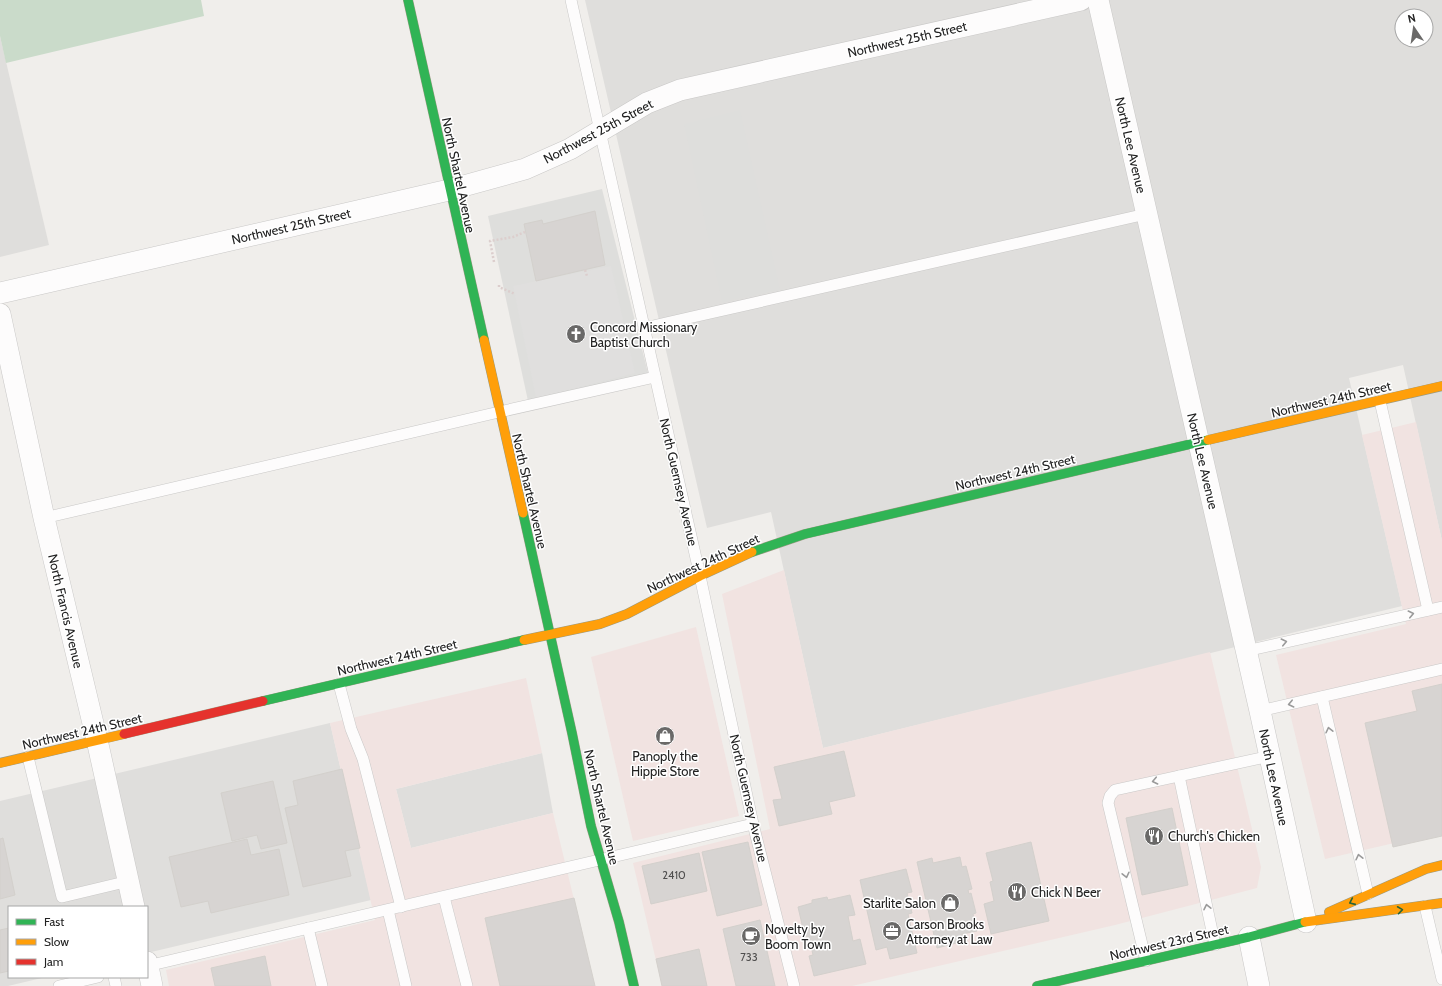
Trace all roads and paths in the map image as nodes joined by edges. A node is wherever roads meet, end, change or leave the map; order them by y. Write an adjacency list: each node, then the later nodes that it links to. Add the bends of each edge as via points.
1 (408, 0): 6 (street, North Shartel Avenue)
2 (572, 0): 5 (lane, North Guernsey Avenue)
3 (1081, 0): 5 (street, Northwest 25th Street, via 680,90 647,103)
4 (1098, 0): 7 (street, North Lee Avenue)
5 (600, 131): 6 (street, Northwest 25th Street, via 570,149 525,169); 16 (lane, North Guernsey Avenue)
6 (449, 190): 13 (street, Northwest 25th Street); 20 (street, North Shartel Avenue)
7 (1146, 214): 16 (lane); 21 (street, North Lee Avenue)
8 (525, 232): 9 (path, via 490,241)
9 (494, 264)
10 (586, 270): 11 (path)
11 (587, 276)
12 (498, 279): 14 (path, via 499,287)
13 (0, 293)
14 (515, 294)
15 (0, 314): 22 (street, North Francis Avenue)
16 (644, 328): 17 (lane, North Guernsey Avenue)
17 (655, 377): 20 (lane); 23 (lane, North Guernsey Avenue)
18 (1442, 386): 19 (street, Northwest 24th Street)
19 (1380, 401): 21 (street, Northwest 24th Street); 25 (lane)
20 (499, 412): 22 (lane); 26 (street, North Shartel Avenue)
21 (1199, 443): 23 (street, Northwest 24th Street, via 805,534 755,551); 27 (street, North Lee Avenue)
22 (44, 518): 32 (street, North Francis Avenue)
23 (700, 576): 26 (street, Northwest 24th Street, via 627,614 600,624); 37 (lane, North Guernsey Avenue)
24 (1442, 607): 25 (lane)
25 (1428, 610): 27 (lane, one-way to 25)
26 (549, 634): 29 (street, Northwest 24th Street); 38 (street, North Shartel Avenue)
27 (1246, 651): 31 (street, North Lee Avenue)
28 (1442, 669): 30 (lane)
29 (339, 684): 32 (street, Northwest 24th Street); 46 (lane, via 351,729 363,759)
30 (1322, 697): 31 (lane, one-way to 31); 41 (lane, one-way to 30)
31 (1260, 712): 33 (street, North Lee Avenue)
32 (97, 740): 34 (street, Northwest 24th Street); 40 (street, North Francis Avenue)
33 (1270, 756): 36 (lane); 48 (street, North Lee Avenue)
34 (28, 757): 35 (street, Northwest 24th Street); 40 (lane, via 62,897)
35 (0, 763)
36 (1179, 776): 51 (lane, one-way to 36); 52 (lane, one-way to 52, via 1115,790 1108,803)
37 (753, 824): 38 (lane); 63 (lane, North Guernsey Avenue)
38 (600, 860): 42 (lane); 62 (street, North Shartel Avenue, via 619,922)
39 (1442, 865): 41 (street, Northwest 23rd Street, via 1426,869)
40 (128, 881): 44 (street, North Francis Avenue)
41 (1368, 894): 48 (street, Northwest 23rd Street, one-way to 48)
42 (444, 897): 46 (lane); 61 (lane)
43 (1442, 903): 45 (street, Northwest 23rd Street)
44 (134, 906)
45 (1425, 906): 48 (street, Northwest 23rd Street, one-way to 45); 55 (lane)
46 (401, 907): 47 (lane)
47 (388, 910): 49 (lane); 60 (lane)
48 (1306, 922): 50 (street, Northwest 23rd Street)
49 (308, 928): 53 (lane); 59 (lane)
50 (1249, 937): 51 (street, Northwest 23rd Street); 65 (street)
51 (1215, 945): 52 (street, Northwest 23rd Street)
52 (1146, 961): 64 (street, Northwest 23rd Street)
53 (148, 965)
54 (148, 969): 58 (street)
55 (1441, 974)
56 (94, 978): 57 (lane)
57 (59, 986)
58 (152, 986)
59 (322, 986)
60 (406, 986)
61 (467, 986)
62 (634, 986)
63 (794, 986)
64 (1037, 986)
65 (1259, 986)

